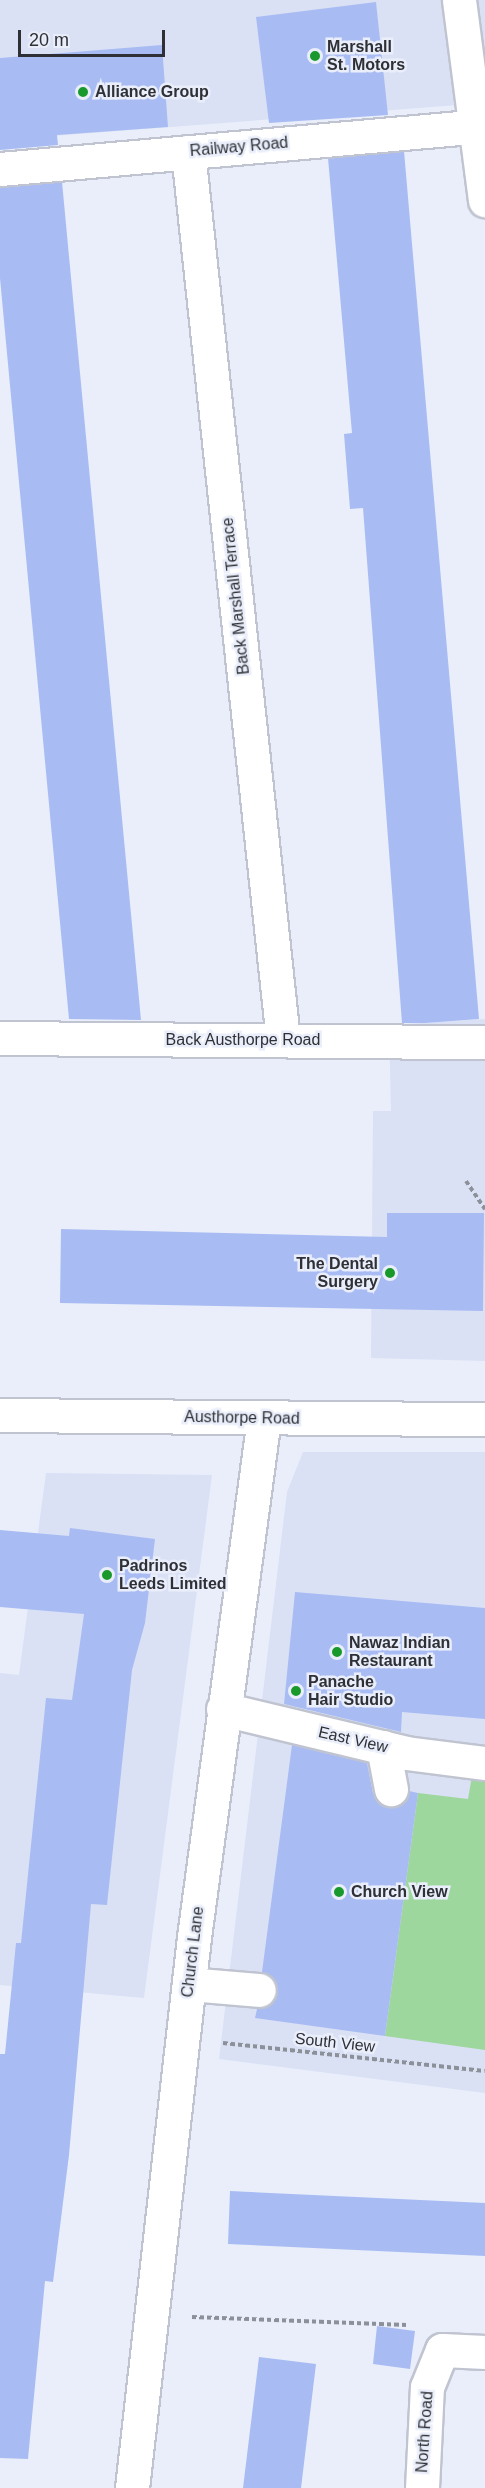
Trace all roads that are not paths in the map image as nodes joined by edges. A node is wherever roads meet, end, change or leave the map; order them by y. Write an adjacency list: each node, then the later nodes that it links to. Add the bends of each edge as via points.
1 (459, 0): 2 (street)
2 (478, 126): 3 (street, Railway Road); 5 (street)
3 (188, 152): 4 (street, Railway Road); 7 (street, Back Marshall Terrace)
4 (0, 169)
5 (485, 200)
6 (0, 1038): 7 (street, Back Austhorpe Road)
7 (283, 1040): 8 (street, Back Austhorpe Road)
8 (485, 1042)
9 (0, 1415): 10 (street, Austhorpe Road)
10 (264, 1418): 11 (street, Austhorpe Road); 12 (street, Church Lane)
11 (485, 1419)
12 (223, 1709): 13 (street, East View); 16 (street, Church Lane)
13 (383, 1747): 14 (street, East View); 15 (street)
14 (485, 1763)
15 (391, 1789)
16 (189, 1984): 17 (street); 19 (street, Church Lane)
17 (259, 1990)
18 (485, 2352): 20 (street, North Road, via 442,2350 427,2387)
19 (132, 2488)
20 (422, 2488)

